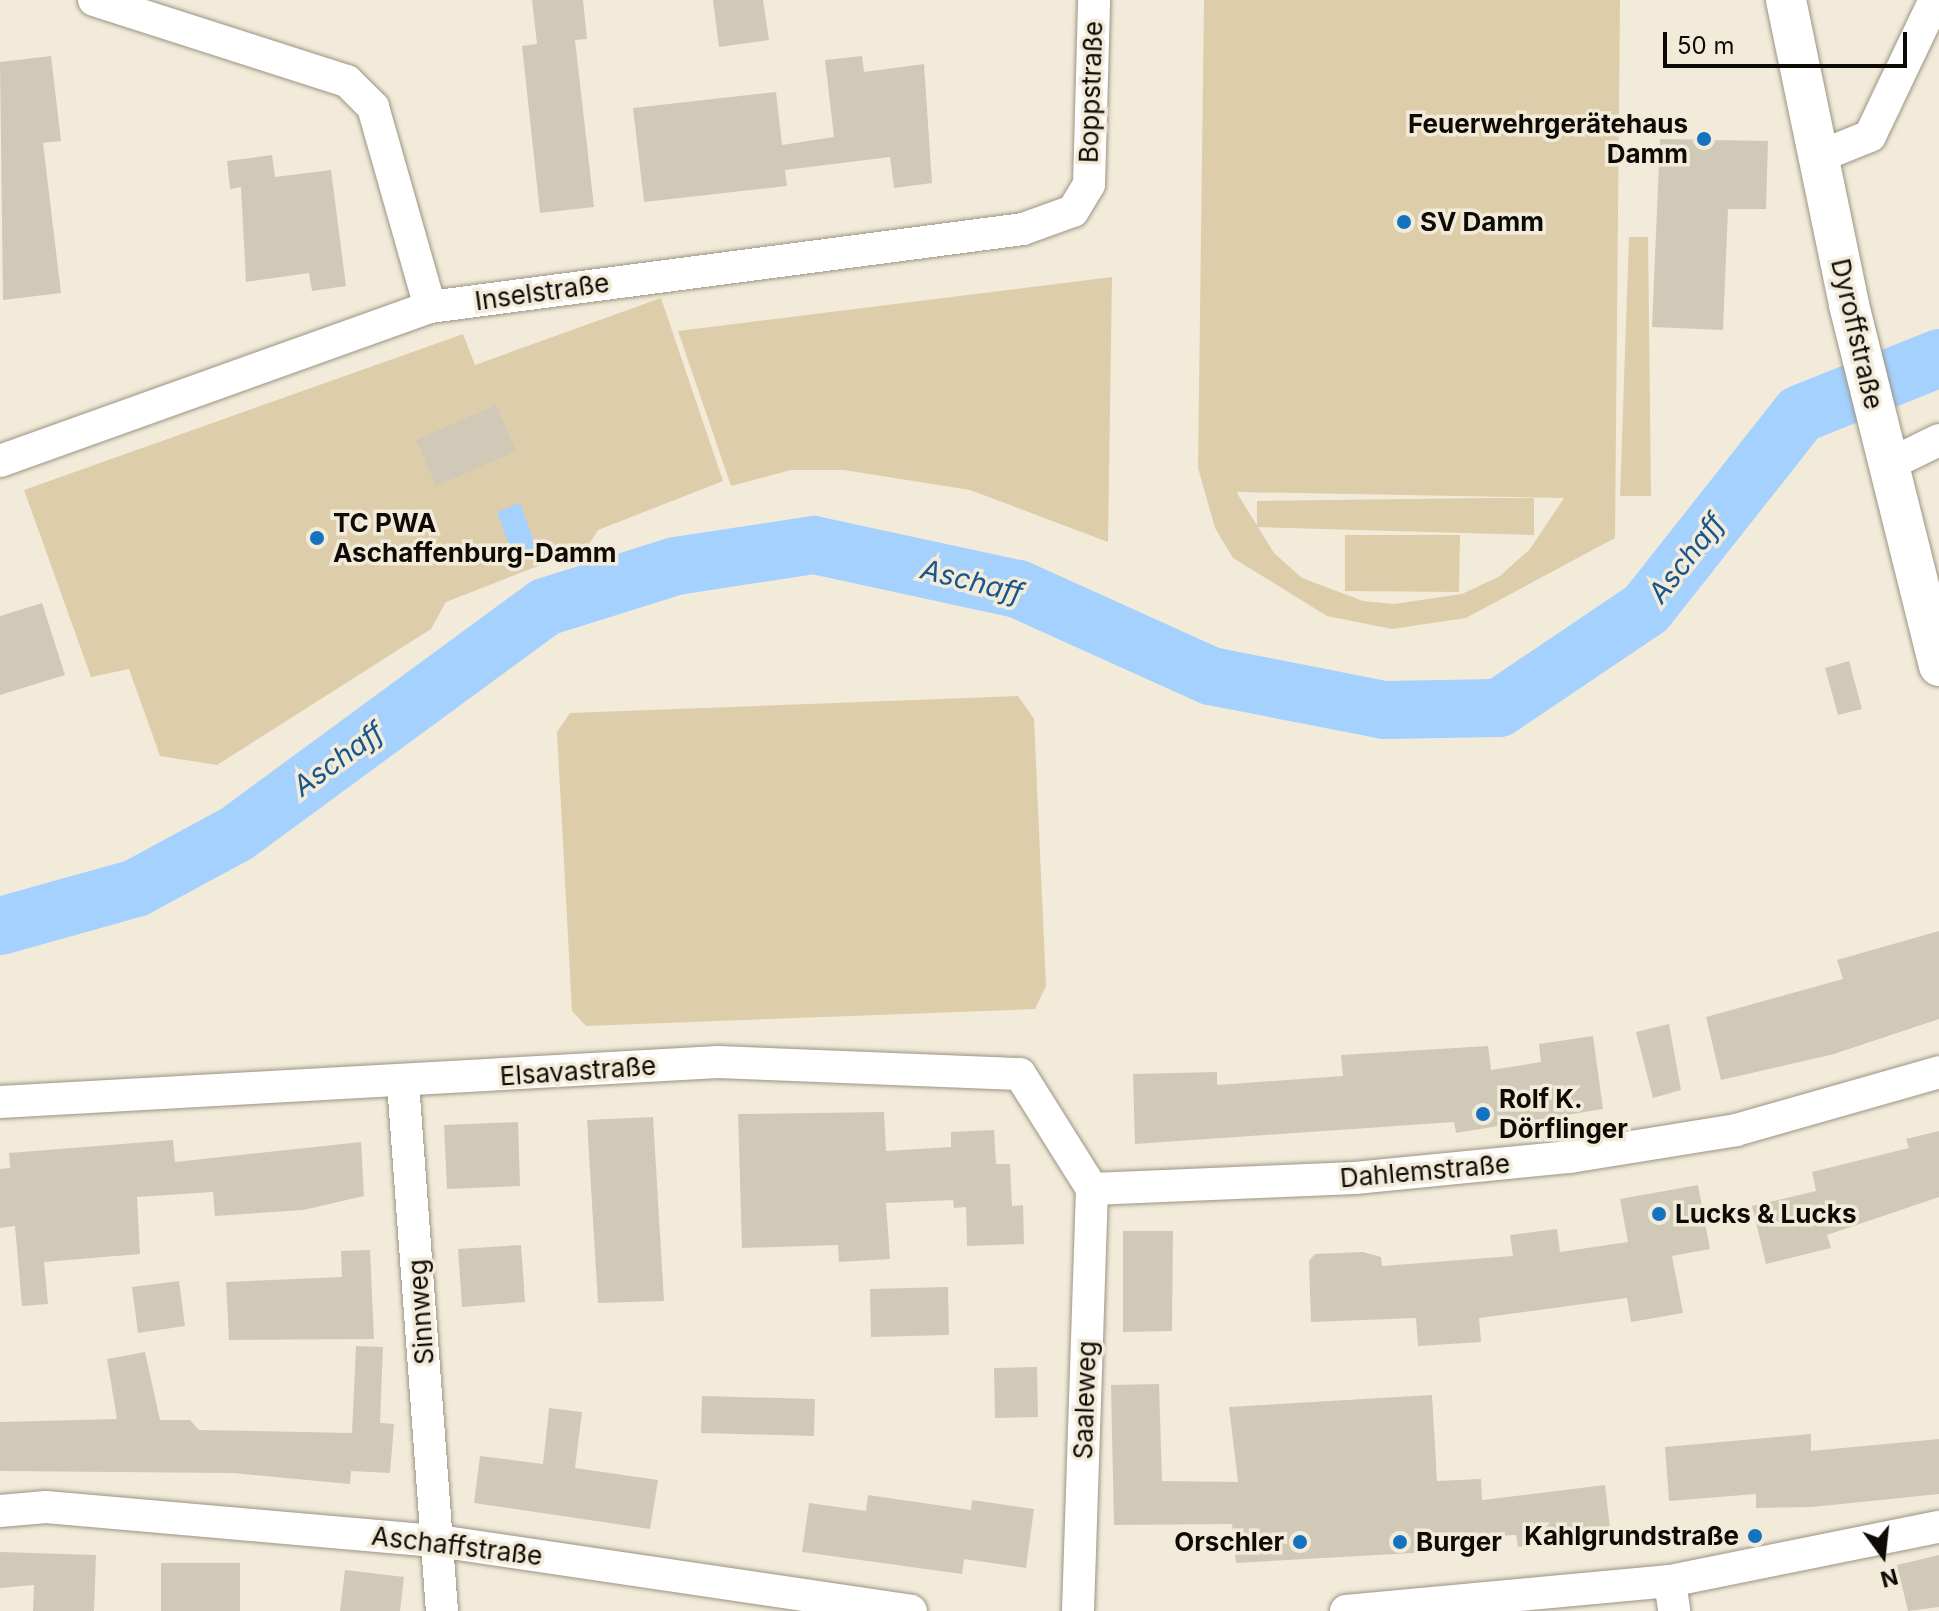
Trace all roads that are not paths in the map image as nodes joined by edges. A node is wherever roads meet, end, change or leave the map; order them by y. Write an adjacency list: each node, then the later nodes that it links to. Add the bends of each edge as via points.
1 (94, 0): 7 (street, via 347,81 373,107)
2 (1094, 0): 6 (street, Boppstraße)
3 (1786, 0): 5 (main road, Dyroffstraße)
4 (1935, 0): 5 (street, via 1870,136)
5 (1818, 157): 9 (main road, Dyroffstraße)
6 (1089, 184): 7 (street, Inselstraße, via 1073,211 1023,229)
7 (430, 307): 10 (street, Inselstraße)
8 (1939, 440): 9 (street)
9 (1884, 449): 11 (main road, Dyroffstraße)
10 (0, 461)
11 (1939, 666)
12 (1939, 1072): 15 (street, Dahlemstraße, via 1736,1130 1570,1157 1355,1178)
13 (403, 1083): 14 (street, Elsavastraße); 15 (street, Elsavastraße, via 718,1062 1020,1074); 18 (street, Sinnweg)
14 (0, 1102)
15 (1092, 1189): 22 (street, Saaleweg)
16 (0, 1511): 18 (street, Aschaffstraße, via 46,1507)
17 (1939, 1527): 19 (street)
18 (438, 1541): 20 (street, Sinnweg); 21 (street, Aschaffstraße)
19 (1672, 1596): 23 (street)
20 (442, 1611)
21 (911, 1611)
22 (1078, 1611)
23 (1346, 1611)

